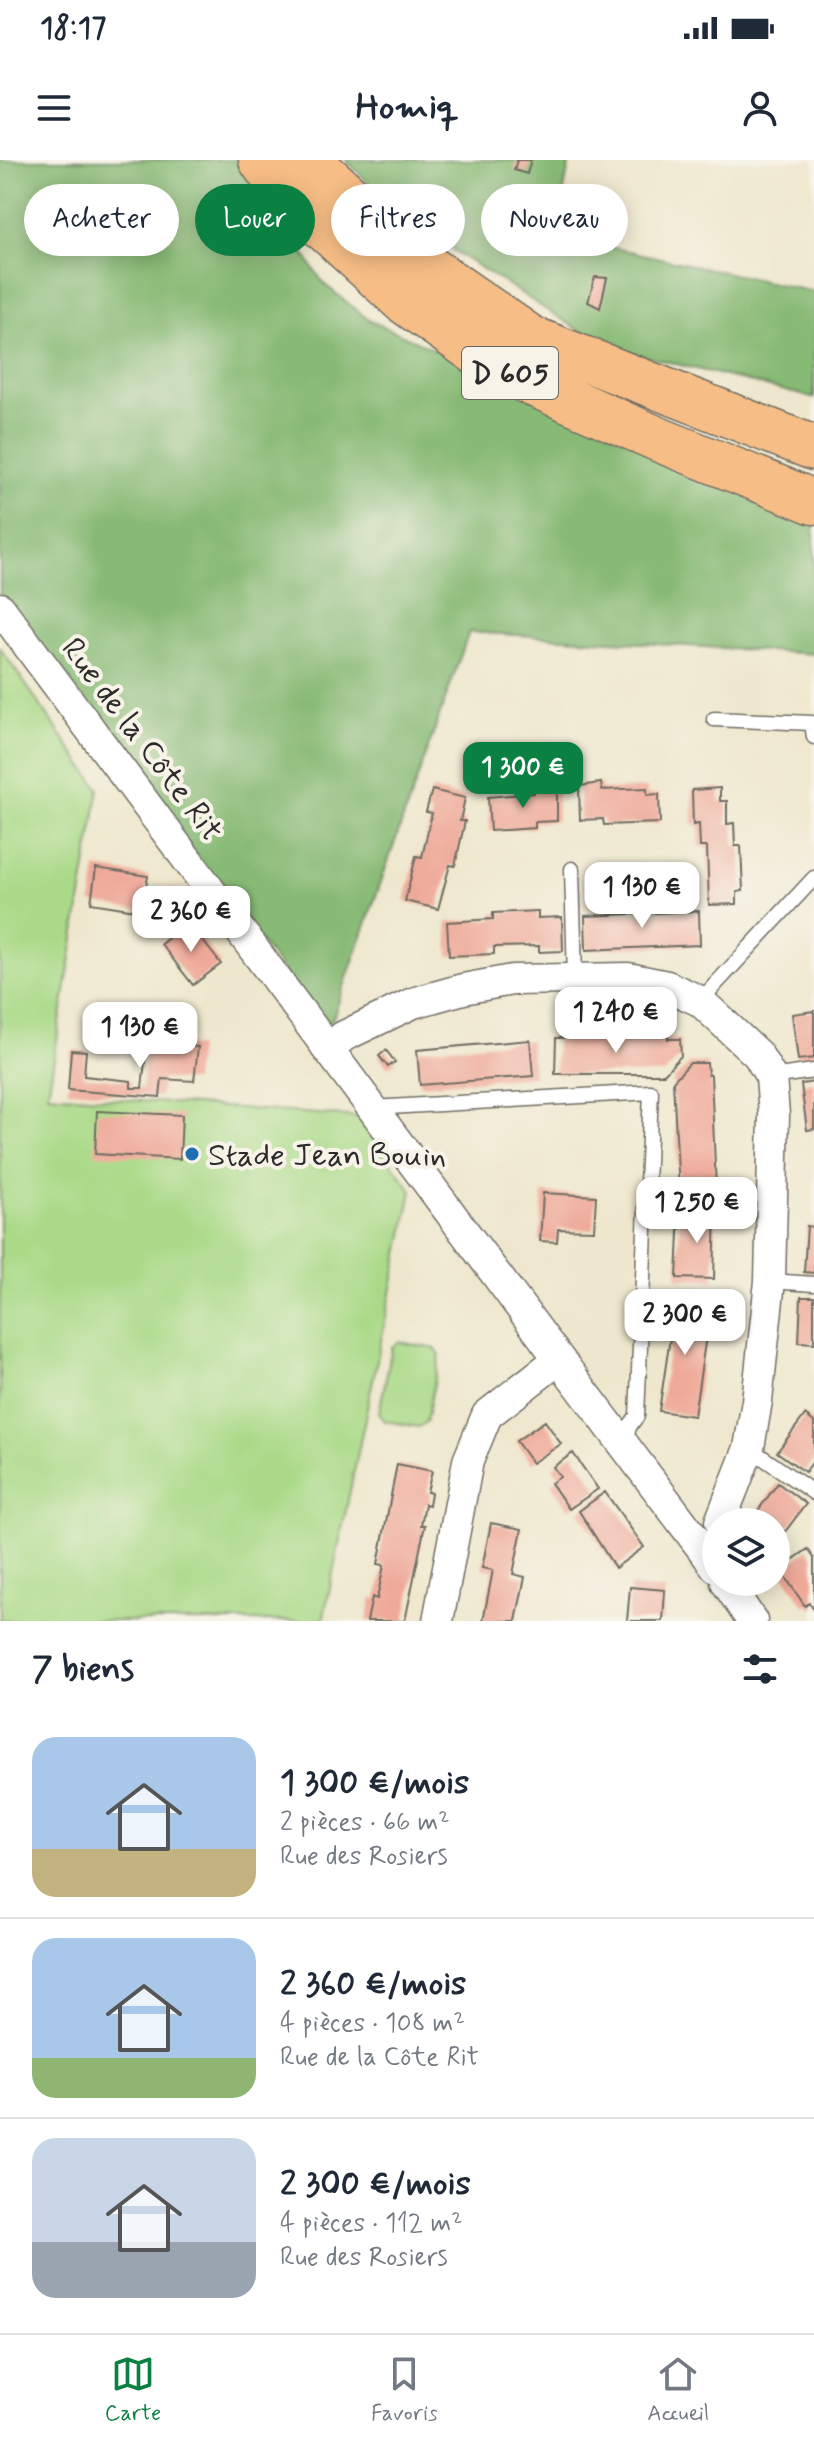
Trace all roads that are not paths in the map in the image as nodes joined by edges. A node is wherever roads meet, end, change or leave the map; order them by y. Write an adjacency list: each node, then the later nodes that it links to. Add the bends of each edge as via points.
1 (261, 160): 4 (main road, D 605, via 281,189 402,300 501,370)
2 (309, 160): 3 (main road, D 605, via 424,264 531,338)
3 (814, 448)
4 (814, 502)
5 (0, 608): 12 (street, Rue de la Côte Rit)
6 (714, 719): 7 (lane, via 812,723)
7 (814, 737)
8 (572, 869): 10 (lane)
9 (814, 878): 11 (lane)
10 (575, 979): 11 (street, via 628,978 667,986); 12 (street, via 512,980 413,1003)
11 (700, 1001): 14 (street, via 758,1055)
12 (327, 1049): 15 (street, Rue de la Côte Rit)
13 (814, 1071): 14 (lane)
14 (771, 1077): 16 (street)
15 (372, 1108): 18 (street, Rue de la Côte Rit); 19 (lane, via 651,1092 637,1416)
16 (770, 1281): 17 (lane); 20 (street)
17 (814, 1284)
18 (559, 1359): 19 (street, Rue de la Côte Rit); 25 (street, via 487,1415 468,1461)
19 (625, 1444): 23 (street, Rue de la Côte Rit)
20 (749, 1448): 21 (lane); 22 (street)
21 (814, 1493)
22 (725, 1508)
23 (702, 1538)
24 (735, 1596): 26 (street)
25 (438, 1621)
26 (752, 1621)

